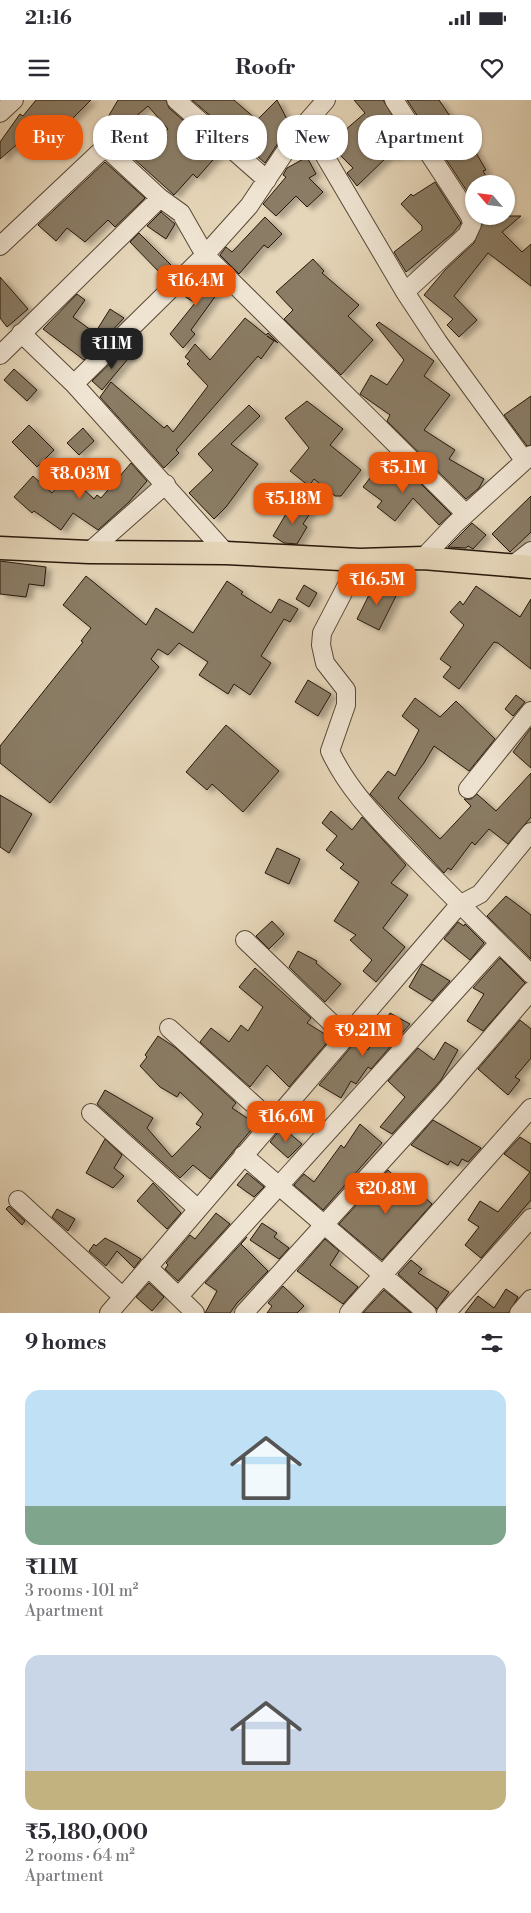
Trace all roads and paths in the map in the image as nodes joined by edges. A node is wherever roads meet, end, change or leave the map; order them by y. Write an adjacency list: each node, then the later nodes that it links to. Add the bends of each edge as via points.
1 (14, 100): 5 (street)
2 (176, 100): 9 (street)
3 (326, 100): 6 (street)
4 (394, 100): 13 (street, via 470,216 472,224 468,235)
5 (0, 113)
6 (314, 115)
7 (280, 160): 9 (street)
8 (327, 160): 13 (street)
9 (266, 180): 12 (street, via 249,206)
10 (160, 198): 11 (street, via 105,147); 12 (street, via 181,213); 14 (street)
11 (0, 246)
12 (205, 255): 16 (street); 19 (street)
13 (405, 292): 17 (street)
14 (21, 333): 15 (street); 16 (street)
15 (0, 355)
16 (74, 384): 18 (street)
17 (527, 458): 19 (street)
18 (166, 484): 22 (street); 23 (street)
19 (466, 514): 24 (street)
20 (0, 548): 22 (main road)
21 (531, 551): 26 (street)
22 (89, 552): 23 (main road)
23 (226, 553): 25 (main road)
24 (423, 558): 25 (main road); 26 (main road)
25 (360, 560): 30 (street, via 322,633 325,663 346,690 346,705 330,751 339,771 364,805)
26 (522, 566)
27 (531, 711): 28 (street)
28 (468, 789)
29 (531, 832): 30 (street, via 480,894)
30 (459, 905): 32 (street); 36 (street)
31 (246, 940): 36 (street)
32 (499, 943): 33 (street); 41 (street)
33 (531, 974)
34 (531, 991): 45 (street)
35 (169, 1028): 39 (street)
36 (346, 1037): 39 (street)
37 (531, 1108): 47 (street)
38 (91, 1113): 43 (street)
39 (273, 1122): 40 (street)
40 (243, 1155): 41 (street); 43 (street)
41 (281, 1186): 45 (street); 48 (street)
42 (18, 1200): 49 (street)
43 (198, 1209): 46 (street)
44 (531, 1218): 51 (street)
45 (325, 1224): 47 (street); 54 (street)
46 (148, 1267): 48 (street); 49 (street)
47 (383, 1273): 55 (street); 56 (street)
48 (179, 1296): 53 (street)
49 (123, 1297): 52 (street)
50 (531, 1299): 57 (street)
51 (450, 1312)
52 (108, 1313)
53 (195, 1313)
54 (244, 1313)
55 (349, 1313)
56 (427, 1313)
57 (519, 1313)

